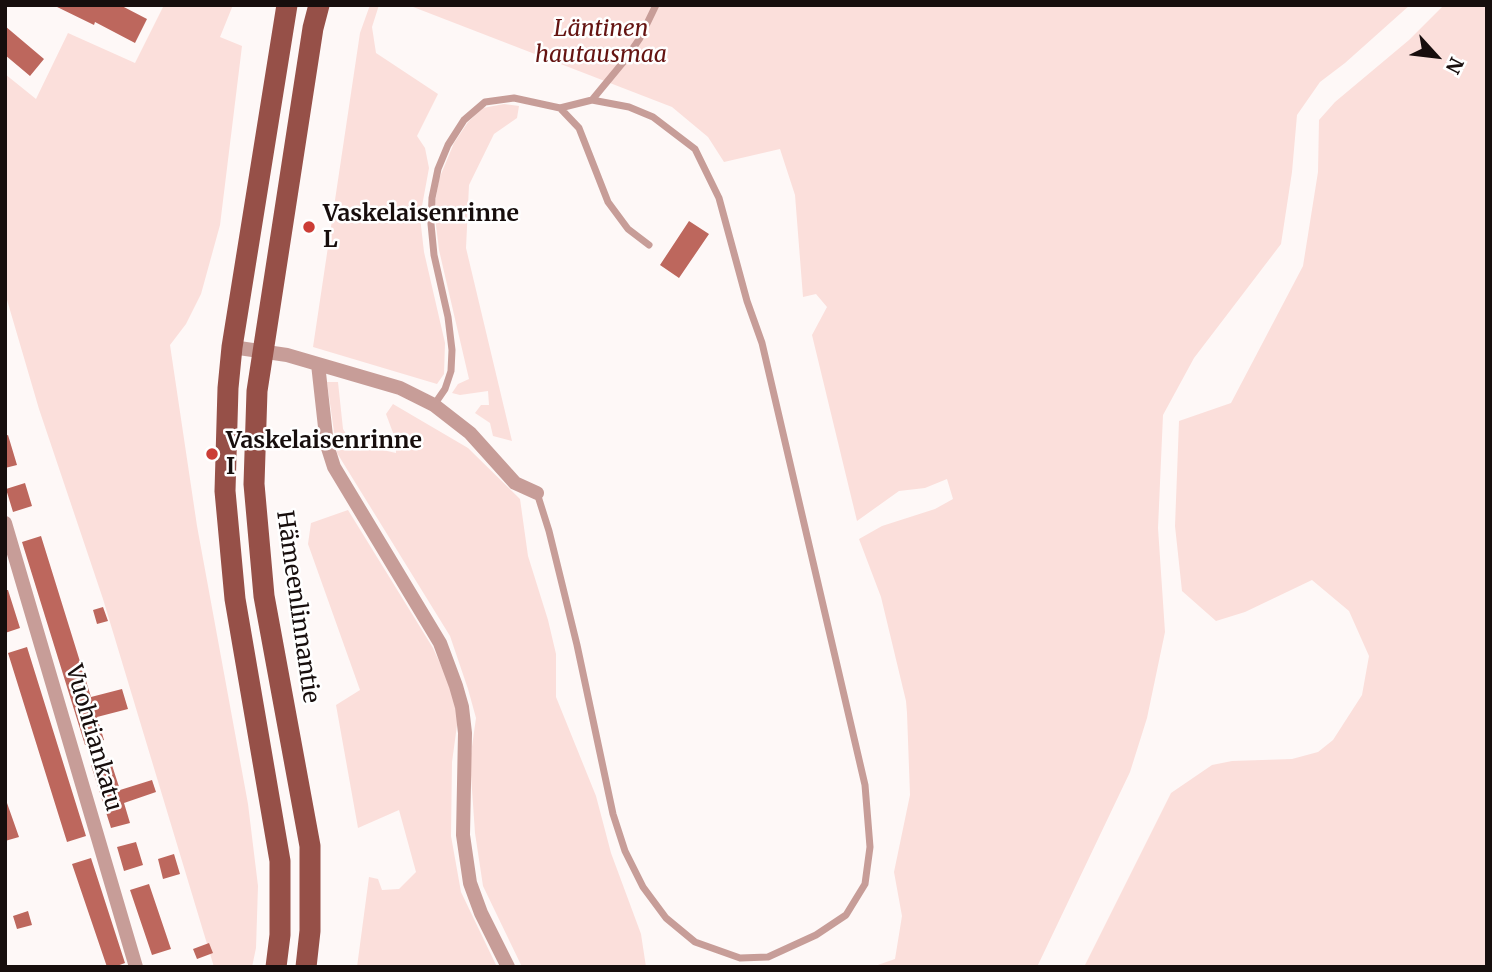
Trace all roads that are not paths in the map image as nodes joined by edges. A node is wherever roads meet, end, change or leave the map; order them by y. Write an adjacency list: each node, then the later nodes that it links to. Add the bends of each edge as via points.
1 (288, 5): 7 (main road)
2 (319, 5): 8 (main road, Hämeenlinnantie)
3 (656, 5): 4 (lane, via 640,38)
4 (592, 100): 5 (lane); 11 (lane, via 653,117 695,149 719,198 762,343 865,785 870,847 864,884 846,915 768,957 740,958 695,942 666,918 643,887 613,814 578,645)
5 (560, 108): 6 (lane, via 579,128 608,202 628,229); 10 (lane, via 514,98 485,102 464,120 448,145 438,169 431,224 448,317 451,371)
6 (649, 245)
7 (232, 347): 8 (street); 14 (main road, via 225,491 235,599 280,861)
8 (263, 350): 9 (street); 15 (main road, Hämeenlinnantie, via 254,484 264,596 310,846)
9 (318, 364): 10 (street, via 400,388); 16 (street, via 327,445 334,467 440,643 456,686 465,733 463,835 470,883)
10 (434, 405): 11 (street, via 470,433 515,483)
11 (537, 493)
12 (5, 523): 13 (street, Vuohtiankatu)
13 (136, 967)
14 (276, 967)
15 (306, 967)
16 (508, 967)

